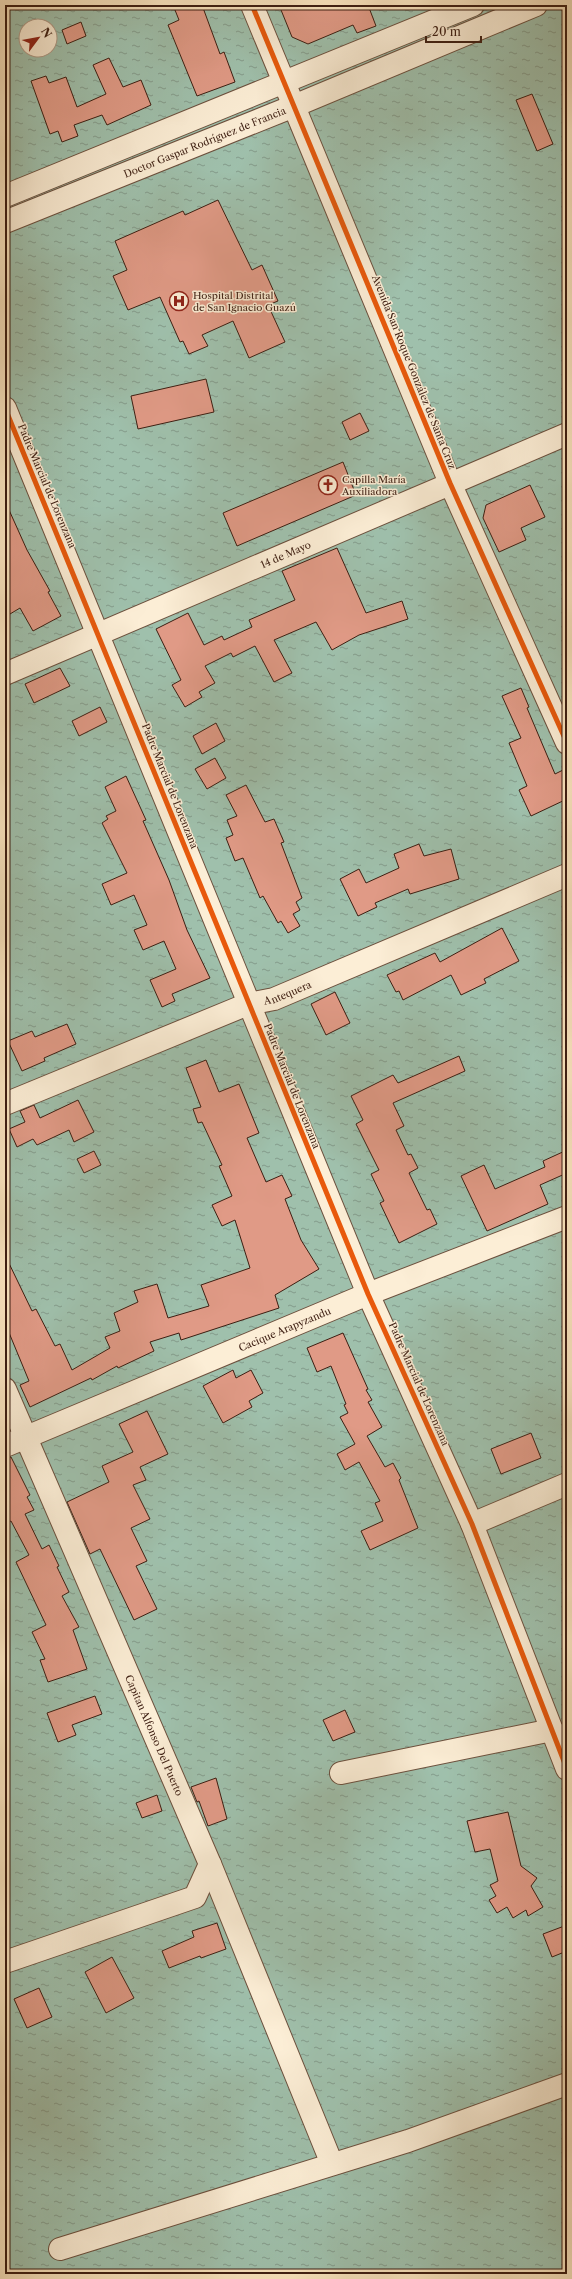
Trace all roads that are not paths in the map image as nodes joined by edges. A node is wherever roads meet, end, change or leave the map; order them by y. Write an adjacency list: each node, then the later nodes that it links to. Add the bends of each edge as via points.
1 (252, 5): 4 (street, Avenida San Roque González de Santa Cruz)
2 (473, 5): 4 (street)
3 (536, 5): 5 (street, Doctor Gaspar Rodríguez de Francia)
4 (285, 84): 5 (street, Avenida San Roque González de Santa Cruz); 6 (street)
5 (294, 106): 7 (street, Doctor Gaspar Rodríguez de Francia); 10 (street, Avenida San Roque González de Santa Cruz)
6 (5, 196)
7 (5, 222)
8 (5, 408): 11 (street, Padre Marcial de Lorenzana)
9 (567, 434): 10 (street, 14 de Mayo)
10 (450, 483): 11 (street, 14 de Mayo); 13 (street, Avenida San Roque González de Santa Cruz)
11 (99, 634): 12 (street, 14 de Mayo); 15 (street, Padre Marcial de Lorenzana)
12 (5, 674)
13 (567, 743)
14 (567, 875): 15 (street, Antequera, via 274,999)
15 (248, 1004): 16 (street, Antequera); 18 (street, Padre Marcial de Lorenzana)
16 (5, 1104)
17 (567, 1218): 18 (street, Cacique Arapyzandu)
18 (368, 1294): 20 (street, Cacique Arapyzandu); 23 (street, Padre Marcial de Lorenzana)
19 (5, 1389): 20 (street, Capitan Alfonso Del Puerto)
20 (26, 1437): 21 (street, Cacique Arapyzandu); 27 (street, Capitan Alfonso Del Puerto)
21 (5, 1446)
22 (567, 1484): 23 (street)
23 (472, 1524): 24 (street, Padre Marcial de Lorenzana)
24 (552, 1730): 25 (street, Padre Marcial de Lorenzana); 26 (street)
25 (567, 1769)
26 (341, 1773)
27 (210, 1864): 28 (street, via 195,1897); 30 (street, Capitan Alfonso Del Puerto)
28 (5, 1962)
29 (567, 2084): 30 (street, via 408,2141)
30 (332, 2164): 31 (street)
31 (60, 2249)

